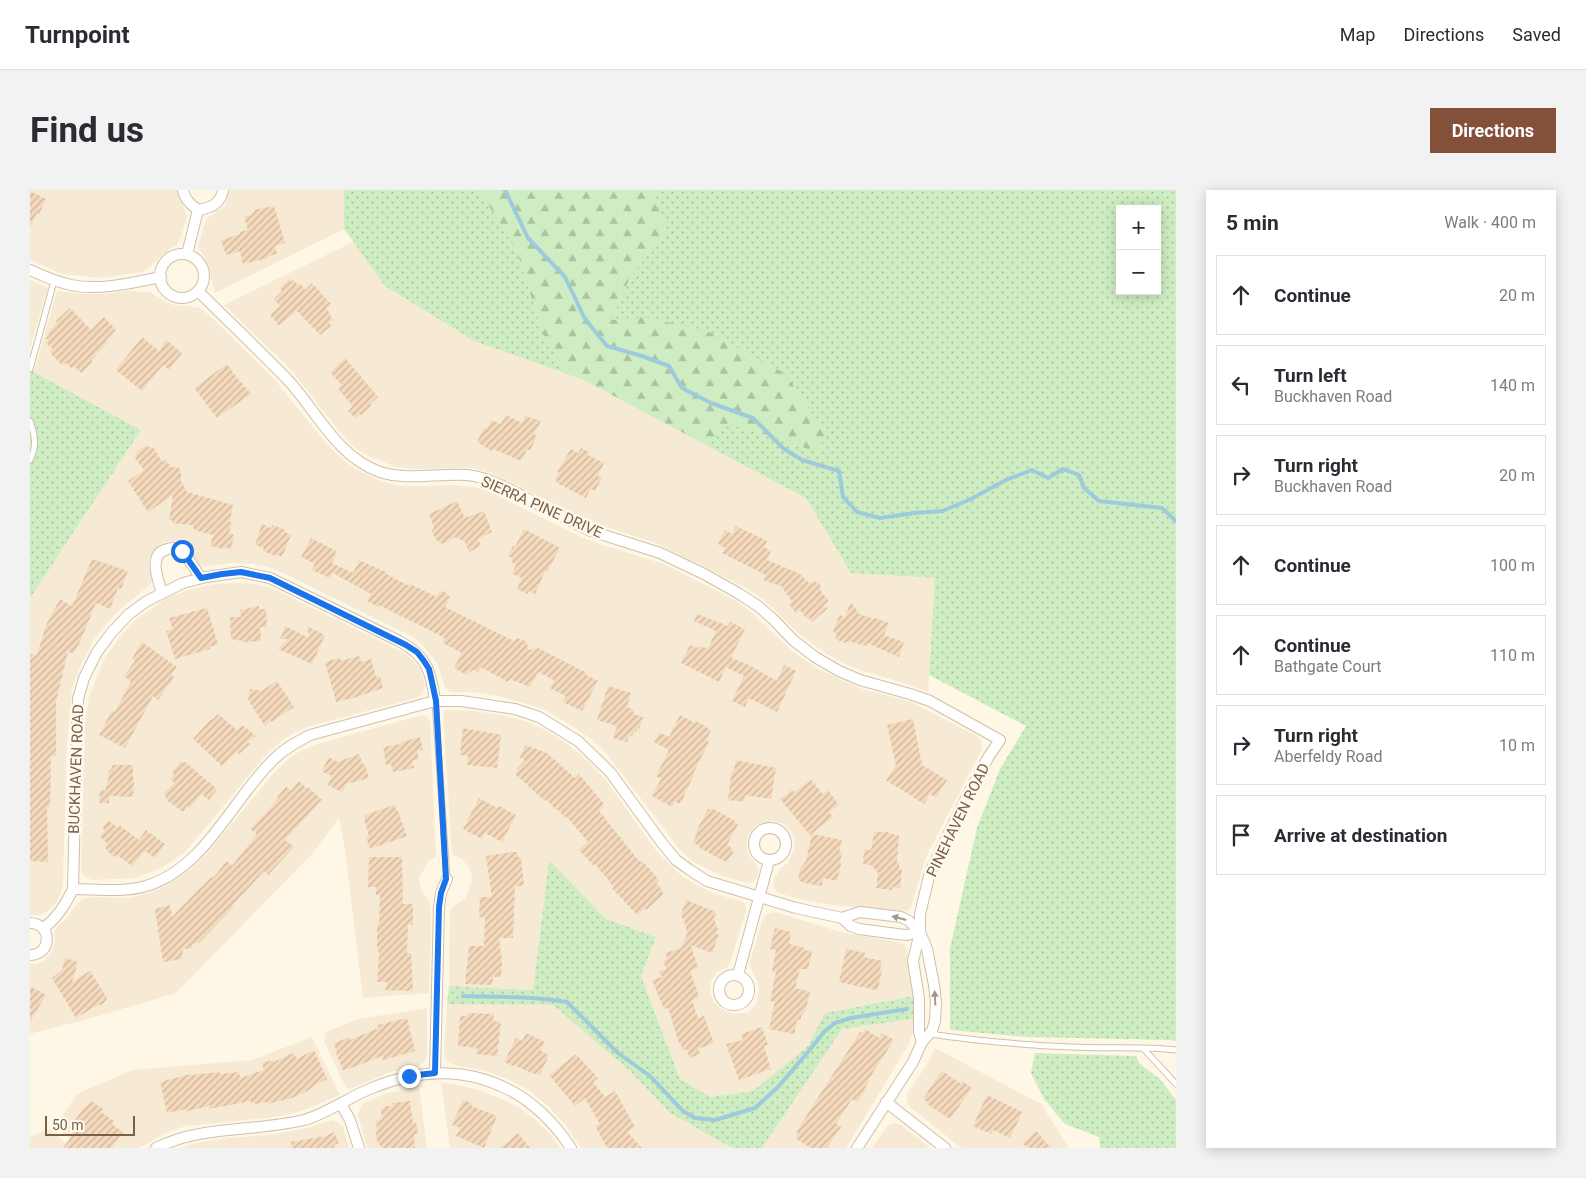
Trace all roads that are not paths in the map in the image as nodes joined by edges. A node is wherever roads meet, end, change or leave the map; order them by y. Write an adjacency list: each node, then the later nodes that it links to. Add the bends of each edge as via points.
1 (183, 190): 3 (street, via 185,198)
2 (223, 190): 3 (street, via 217,203)
3 (198, 210): 4 (street)
4 (187, 254): 6 (street, via 174,256 165,262); 8 (street, via 198,260 204,271)
5 (30, 270): 7 (street)
6 (161, 278): 7 (street, via 93,287); 8 (street, via 164,287 174,296 184,298)
7 (54, 280): 9 (lane)
8 (198, 291): 15 (street, SIERRA PINE DRIVE, via 288,380 349,455 365,465 397,475 467,475 489,480 588,530 660,553 738,592 774,620 793,640 839,671 930,701)
9 (30, 369)
10 (30, 422): 11 (lane, via 35,442)
11 (30, 460)
12 (201, 578): 13 (street, BUCKHAVEN ROAD); 13 (street, via 182,551 174,547 165,549 155,563); 14 (street, BUCKHAVEN ROAD, via 241,572 270,578 399,641 417,652 429,669)
13 (162, 593): 18 (street, BUCKHAVEN ROAD, via 129,614 112,632 84,678 76,722)
14 (436, 701): 17 (lane); 18 (street, via 333,728 291,745 274,758 198,853 164,879 122,889); 19 (street, via 461,701 515,709 557,727 578,741 605,767 676,860 707,881)
15 (1000, 740): 23 (street, PINEHAVEN ROAD, via 966,798 930,872 920,914)
16 (769, 861): 19 (street)
17 (446, 879): 30 (street, via 439,907)
18 (73, 889): 22 (street, via 61,910)
19 (759, 898): 20 (street); 25 (street)
20 (842, 918): 23 (street, via 859,929 902,935); 23 (street, one-way to 20, via 901,917 860,912)
21 (30, 923): 22 (street)
22 (44, 928): 24 (street, via 46,945 36,955)
23 (920, 932): 26 (street, PINEHAVEN ROAD, one-way to 23, via 935,1021 934,984); 27 (street, PINEHAVEN ROAD, via 913,961)
24 (30, 956)
25 (738, 975)
26 (930, 1034): 27 (street); 28 (lane, via 1006,1043)
27 (922, 1042): 32 (street, via 913,1062)
28 (1143, 1048): 29 (lane); 31 (lane)
29 (1176, 1050)
30 (435, 1073): 33 (street, via 392,1081); 36 (street, via 489,1081 515,1094 543,1114)
31 (1176, 1084)
32 (886, 1102): 37 (street); 38 (street)
33 (341, 1104): 34 (street, via 306,1119 190,1134); 35 (street)
34 (156, 1148)
35 (359, 1148)
36 (571, 1148)
37 (858, 1148)
38 (944, 1148)

